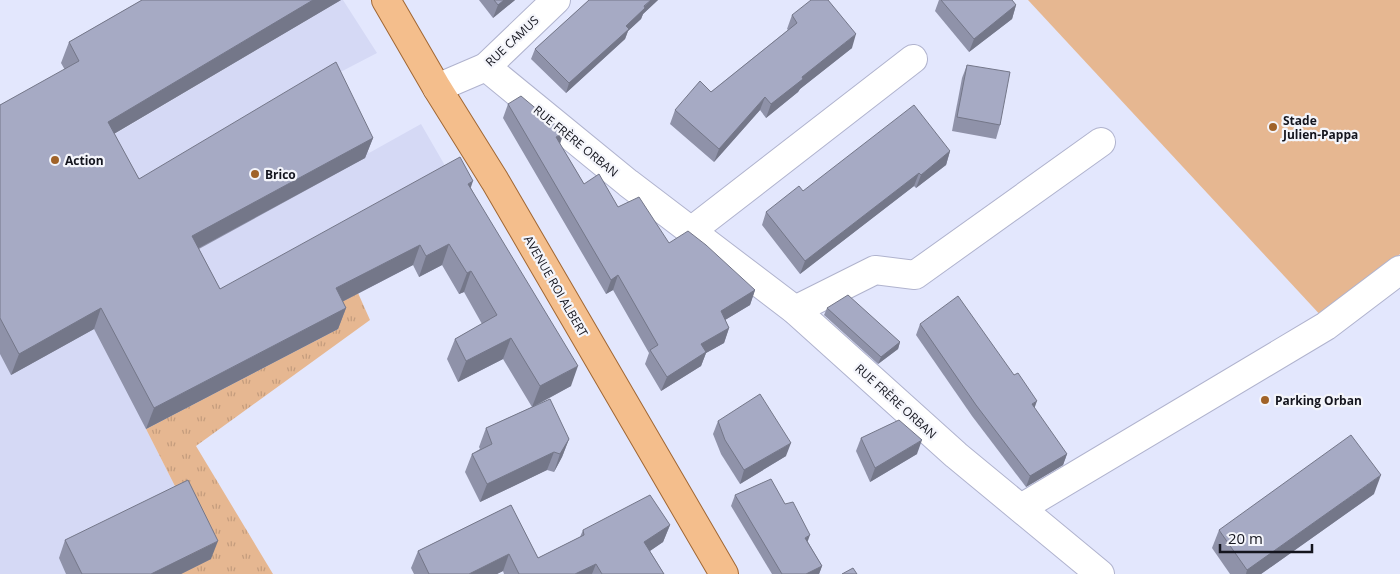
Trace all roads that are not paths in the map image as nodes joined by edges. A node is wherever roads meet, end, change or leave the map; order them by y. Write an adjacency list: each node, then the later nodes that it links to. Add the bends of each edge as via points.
1 (386, 0): 5 (main road, AVENUE ROI ALBERT)
2 (556, 0): 4 (street, RUE CAMUS)
3 (913, 59): 7 (street)
4 (486, 67): 5 (street, RUE CAMUS); 7 (street, RUE FRÈRE ORBAN)
5 (437, 88): 11 (main road, AVENUE ROI ALBERT, via 495,181)
6 (1101, 142): 9 (street, via 915,275 875,270)
7 (691, 231): 9 (street, RUE FRÈRE ORBAN)
8 (1400, 270): 10 (street, via 1326,326)
9 (796, 310): 10 (street, RUE FRÈRE ORBAN, via 956,455)
10 (1021, 508): 12 (street, RUE FRÈRE ORBAN)
11 (724, 574)
12 (1100, 574)

